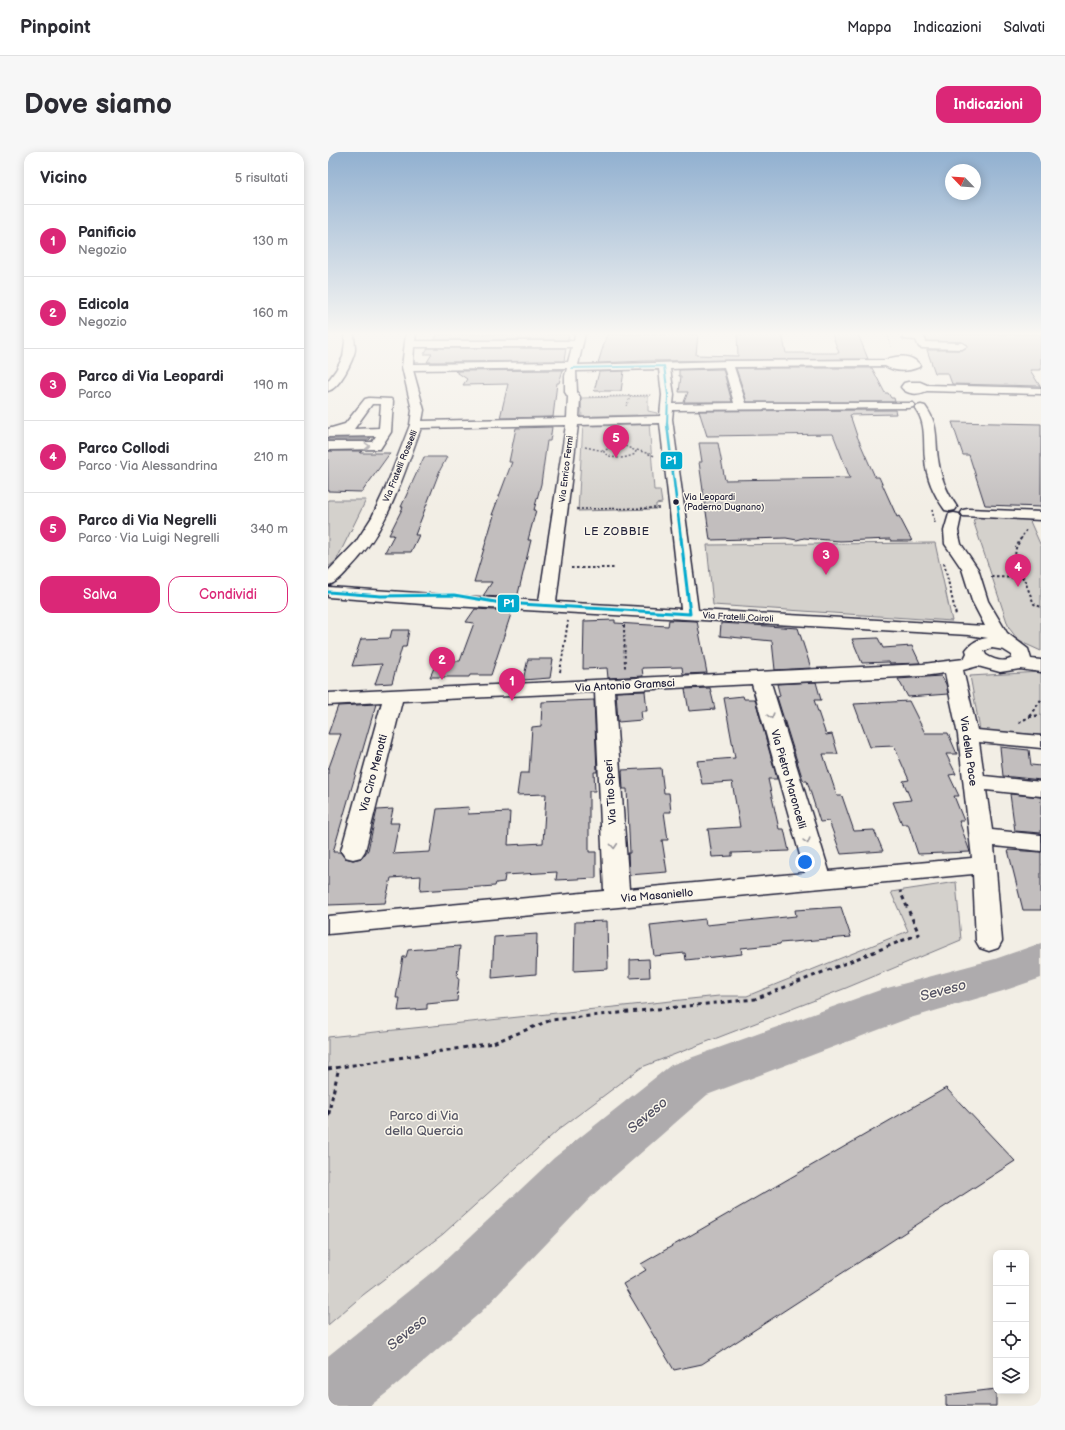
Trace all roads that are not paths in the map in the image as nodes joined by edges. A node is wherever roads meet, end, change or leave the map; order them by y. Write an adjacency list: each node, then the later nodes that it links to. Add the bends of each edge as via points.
1 (414, 393): 10 (main road, Via Fratelli Rosselli, via 418,410)
2 (571, 393): 9 (main road, Via Enrico Fermi, via 574,397)
3 (666, 393): 8 (main road)
4 (737, 393): 7 (main road)
5 (917, 393): 6 (main road)
6 (916, 405): 7 (main road); 14 (main road, via 931,426 931,456 935,476)
7 (741, 406): 8 (main road)
8 (667, 407): 9 (main road); 20 (main road, via 676,508)
9 (571, 421): 10 (main road); 19 (main road, Via Enrico Fermi)
10 (416, 425): 16 (main road, Via Fratelli Rosselli, via 380,516 362,544)
11 (385, 432): 12 (main road); 12 (main road, via 387,401 369,401 349,427); 13 (main road, one-way to 11, via 376,446)
12 (328, 433)
13 (328, 446)
14 (958, 512): 15 (main road); 18 (main road, via 951,531 953,544 974,577)
15 (1041, 516)
16 (328, 580)
17 (328, 592): 19 (main road, Via Fratelli Cairoli)
18 (980, 601): 21 (main road); 22 (main road)
19 (547, 606): 20 (main road, Via Fratelli Cairoli)
20 (690, 614): 22 (main road, Via Fratelli Cairoli)
21 (1000, 636): 22 (main road, via 993,633); 23 (main road)
22 (976, 644): 23 (main road, via 995,643); 25 (main road, via 982,661); 27 (main road, Via Antonio Gramsci, via 972,662)
23 (1017, 654): 24 (main road); 25 (main road, Via Antonio Gramsci, via 1013,665); 26 (main road)
24 (1041, 658)
25 (998, 666): 27 (main road, Via Antonio Gramsci)
26 (1041, 666)
27 (954, 669): 28 (main road, Via Antonio Gramsci, via 937,672 923,670); 32 (main road, Via della Pace)
28 (760, 679): 29 (main road, Via Antonio Gramsci); 40 (main road, Via Pietro Maroncelli, one-way to 40)
29 (604, 686): 30 (main road, Via Antonio Gramsci); 41 (main road, Via Tito Speri, one-way to 41)
30 (394, 695): 31 (main road, Via Antonio Gramsci); 38 (main road, Via Ciro Menotti)
31 (328, 698)
32 (968, 735): 33 (main road); 34 (main road, Via della Pace)
33 (1041, 742)
34 (974, 782): 35 (main road); 36 (main road, Via della Pace)
35 (1041, 789)
36 (981, 837): 37 (main road); 39 (main road, Via della Pace)
37 (1041, 844)
38 (353, 851)
39 (985, 865): 40 (main road, Via Masaniello); 43 (main road, Via della Pace)
40 (819, 880): 41 (main road, Via Masaniello)
41 (617, 898): 42 (main road, Via Masaniello)
42 (328, 924)
43 (989, 941)

